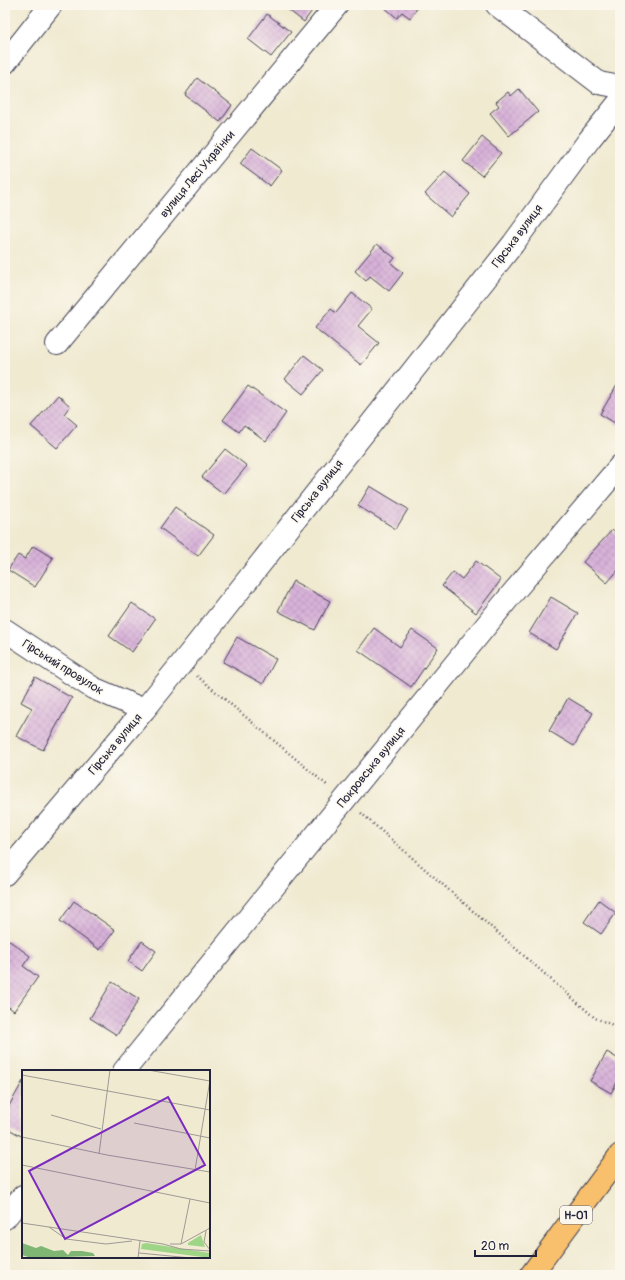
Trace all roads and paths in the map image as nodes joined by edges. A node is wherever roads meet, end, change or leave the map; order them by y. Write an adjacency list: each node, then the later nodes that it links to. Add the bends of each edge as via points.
1 (51, 5): 4 (street)
2 (337, 5): 7 (street, вулиця Лесі Українки)
3 (497, 5): 5 (street, via 599,83)
4 (5, 63)
5 (620, 86)
6 (620, 100): 10 (street, Гірська вулиця, via 513,244)
7 (57, 344)
8 (620, 466): 12 (street, Покровська вулиця)
9 (5, 630): 11 (street, Гірський провулок, via 93,688)
10 (182, 663): 11 (street, Гірська вулиця); 12 (path)
11 (144, 710): 13 (street, Гірська вулиця)
12 (344, 799): 14 (path, via 595,1018); 15 (street, Покровська вулиця)
13 (5, 874)
14 (620, 1028)
15 (125, 1070)
16 (620, 1155): 19 (main road, Н-01)
17 (22, 1197): 18 (street)
18 (5, 1218)
19 (531, 1275)

